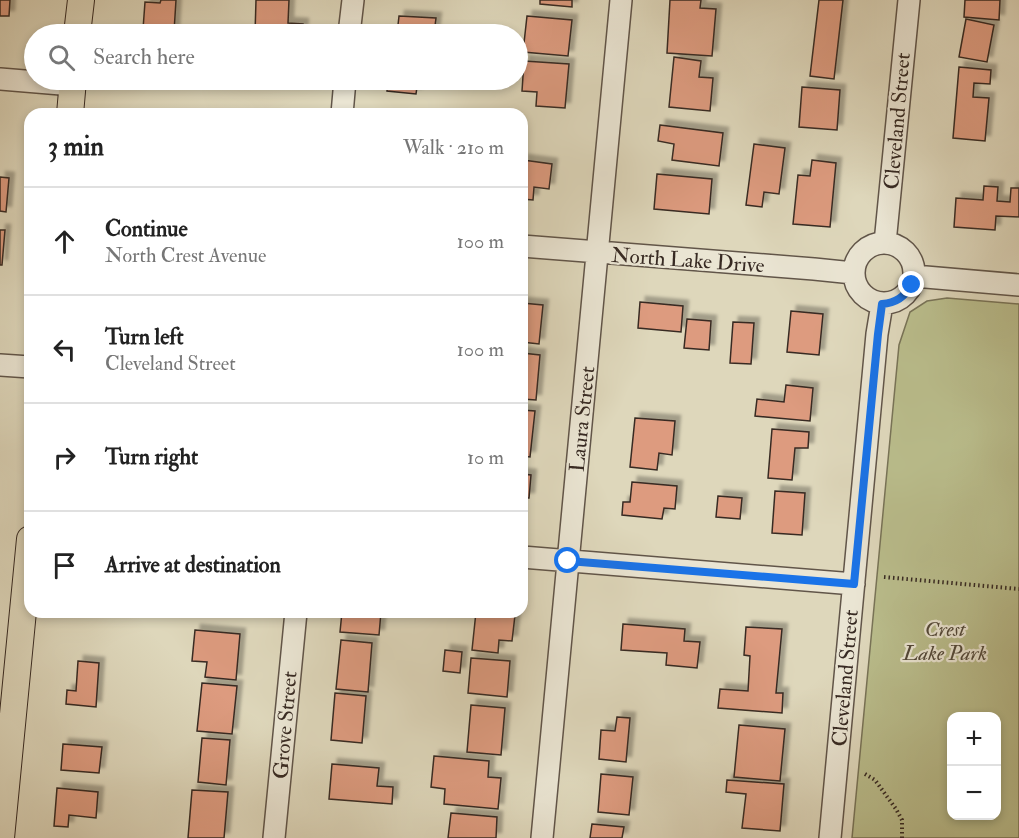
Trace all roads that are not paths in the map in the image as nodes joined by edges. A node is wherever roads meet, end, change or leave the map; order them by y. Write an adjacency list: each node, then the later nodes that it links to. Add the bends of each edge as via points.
1 (81, 0): 5 (main road)
2 (353, 0): 6 (street)
3 (621, 0): 15 (street, Laura Street)
4 (909, 0): 13 (street, Cleveland Street)
5 (78, 24)
6 (350, 24)
7 (0, 79): 8 (street)
8 (24, 80)
9 (72, 90): 11 (main road)
10 (344, 90): 12 (street)
11 (71, 108)
12 (343, 108)
13 (885, 243): 16 (street, via 866,248); 17 (street, via 895,245 910,257)
14 (528, 247): 15 (street, North Lake Drive)
15 (598, 253): 16 (street, North Lake Drive); 23 (street, Laura Street)
16 (854, 273): 19 (street, via 865,298)
17 (914, 276): 18 (street); 19 (street, via 907,293)
18 (1019, 285)
19 (882, 304): 24 (street, Cleveland Street)
20 (0, 364): 21 (street)
21 (24, 366)
22 (528, 558): 23 (street)
23 (568, 561): 24 (street); 29 (street, Laura Street)
24 (854, 584): 30 (street, Cleveland Street)
25 (24, 601): 27 (main road)
26 (295, 618): 28 (street, Grove Street)
27 (1, 838)
28 (274, 838)
29 (542, 838)
30 (830, 838)

